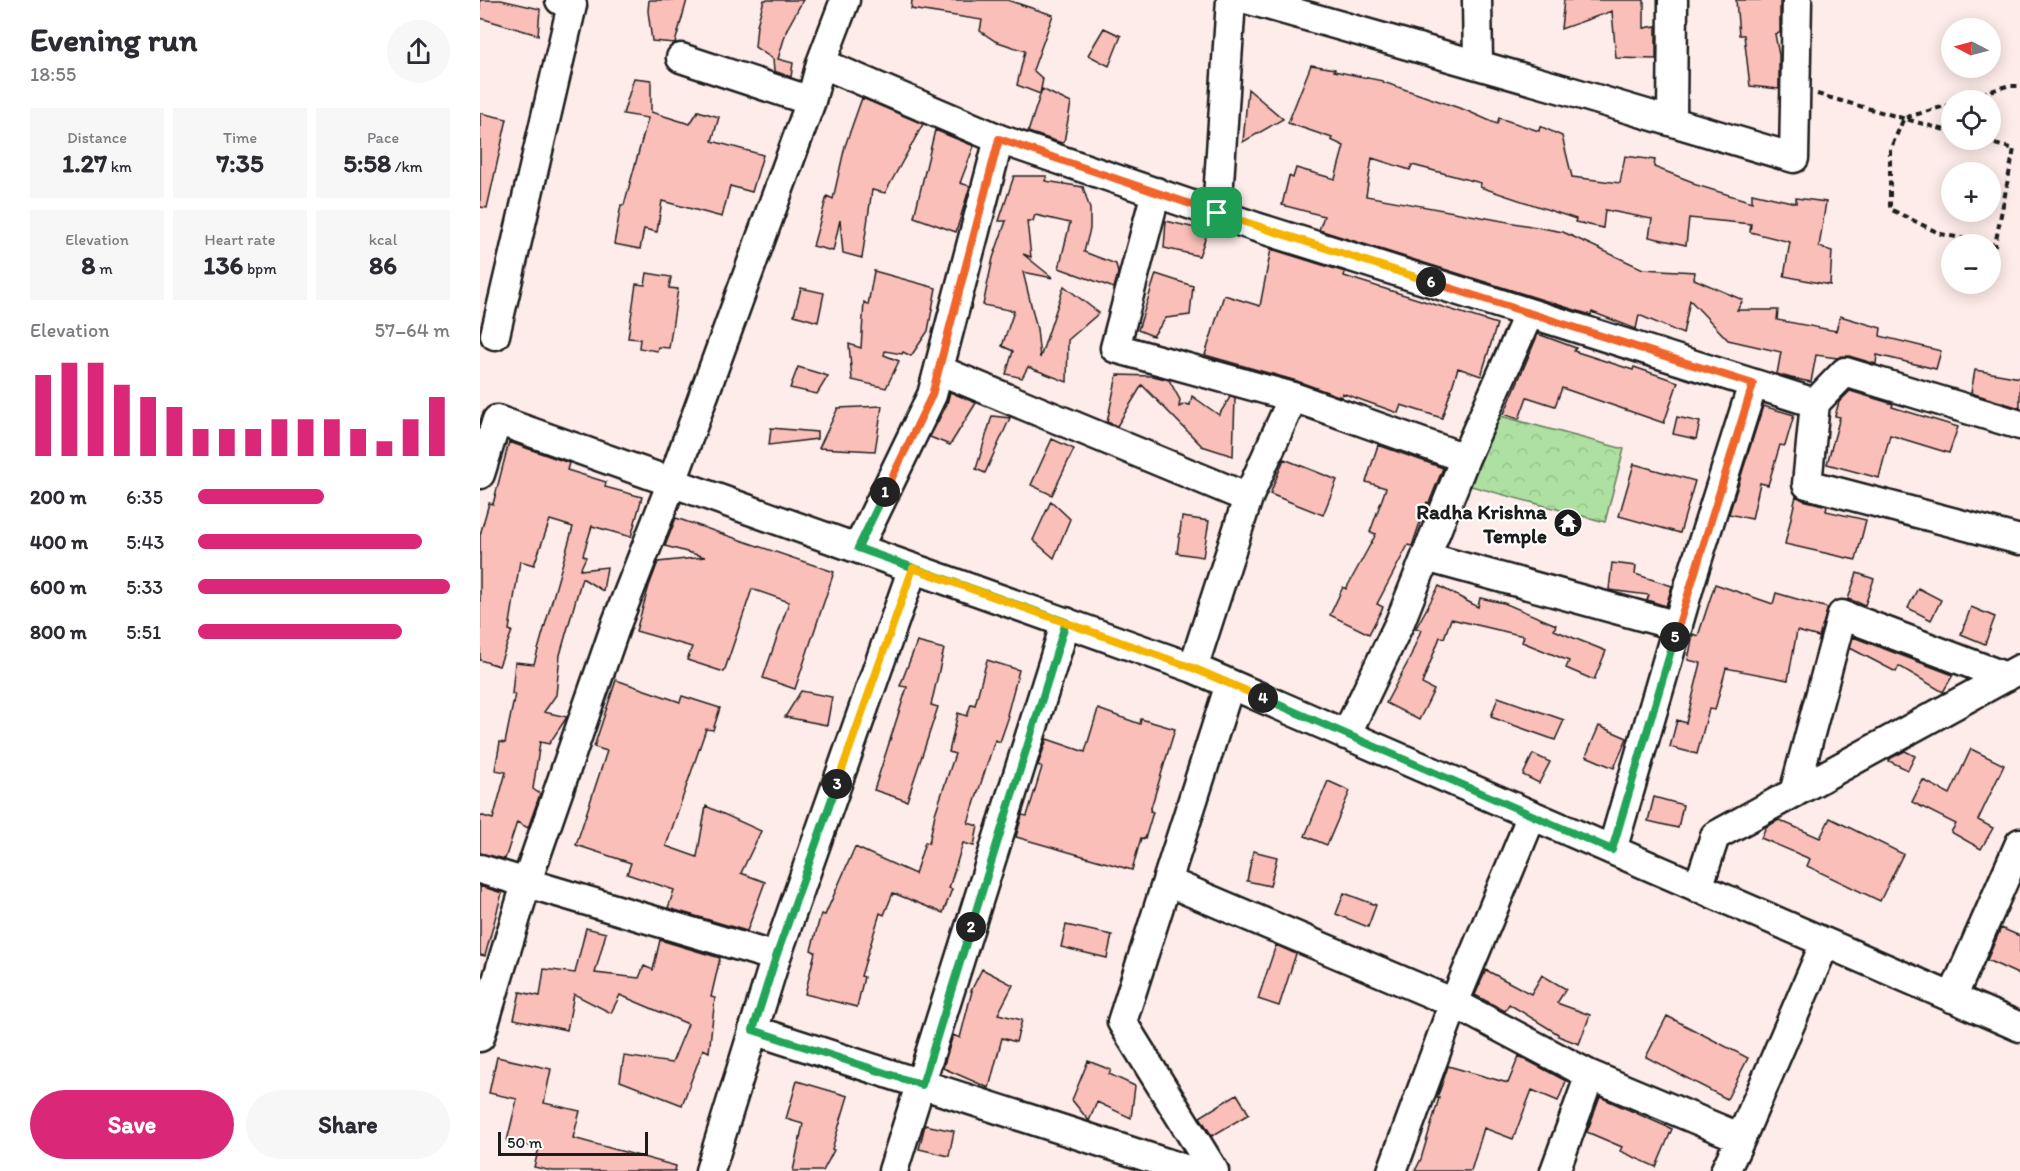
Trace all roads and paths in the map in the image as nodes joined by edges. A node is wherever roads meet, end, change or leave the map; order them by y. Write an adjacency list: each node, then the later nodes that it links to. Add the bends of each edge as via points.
1 (560, 0): 24 (street, via 572,4)
2 (845, 0): 9 (street)
3 (1231, 0): 22 (street)
4 (1250, 0): 10 (street)
5 (1477, 0): 10 (street)
6 (1673, 0): 17 (street)
7 (1797, 0): 12 (street)
8 (681, 58): 14 (street)
9 (821, 63): 14 (street); 19 (street)
10 (1478, 64): 17 (street)
11 (2020, 86): 13 (path)
12 (1796, 88): 16 (path); 17 (street, via 1794,159)
13 (1994, 90)
14 (811, 101): 33 (street)
15 (1941, 107): 16 (path)
16 (1904, 118): 18 (path); 20 (path, via 1890,150 1890,209 1941,234 1995,245 2014,149)
17 (1672, 121)
18 (1941, 129)
19 (999, 139): 21 (street); 25 (street)
20 (2001, 146)
21 (1156, 192): 22 (street); 27 (street, via 1115,348)
22 (1217, 213): 23 (street)
23 (1529, 313): 26 (street); 31 (street)
24 (495, 335)
25 (939, 370): 34 (street); 36 (street, via 932,395)
26 (1753, 384): 28 (street); 40 (street)
27 (1293, 397): 31 (street); 34 (street)
28 (1815, 403): 30 (street, via 1845,372); 35 (street, via 1807,484)
29 (489, 416): 32 (street); 33 (street)
30 (2020, 425)
31 (1465, 458): 37 (street)
32 (480, 474)
33 (672, 482): 36 (street); 51 (street, via 617,621)
34 (1248, 498): 41 (street)
35 (2020, 540)
36 (858, 548): 38 (street)
37 (1426, 557): 40 (street); 44 (street)
38 (913, 568): 39 (street); 54 (street)
39 (1066, 622): 41 (street); 61 (street)
40 (1678, 626): 48 (street)
41 (1193, 668): 43 (street)
42 (2013, 673): 45 (street); 45 (street, via 1842,615)
43 (1230, 684): 44 (street); 50 (street)
44 (1346, 735): 46 (street)
45 (1794, 793): 52 (street, via 1715,836)
46 (1532, 815): 48 (street); 56 (street)
47 (2020, 843): 55 (street)
48 (1612, 850): 52 (street)
49 (480, 869): 51 (street)
50 (1168, 882): 56 (street); 66 (street, via 1122,1022)
51 (526, 884): 54 (street); 59 (street)
52 (1698, 888): 53 (street)
53 (1826, 943): 55 (street); 62 (street)
54 (776, 957): 58 (street)
55 (1952, 998): 57 (street)
56 (1454, 1003): 60 (street); 67 (street)
57 (2020, 1027)
58 (753, 1030): 61 (street); 63 (street)
59 (480, 1037)
60 (1590, 1075): 62 (street); 68 (street)
61 (922, 1085): 64 (street); 65 (street)
62 (1741, 1138): 69 (street)
63 (710, 1171)
64 (893, 1171)
65 (1191, 1171)
66 (1215, 1171)
67 (1392, 1171)
68 (1555, 1171)
69 (1725, 1171)

